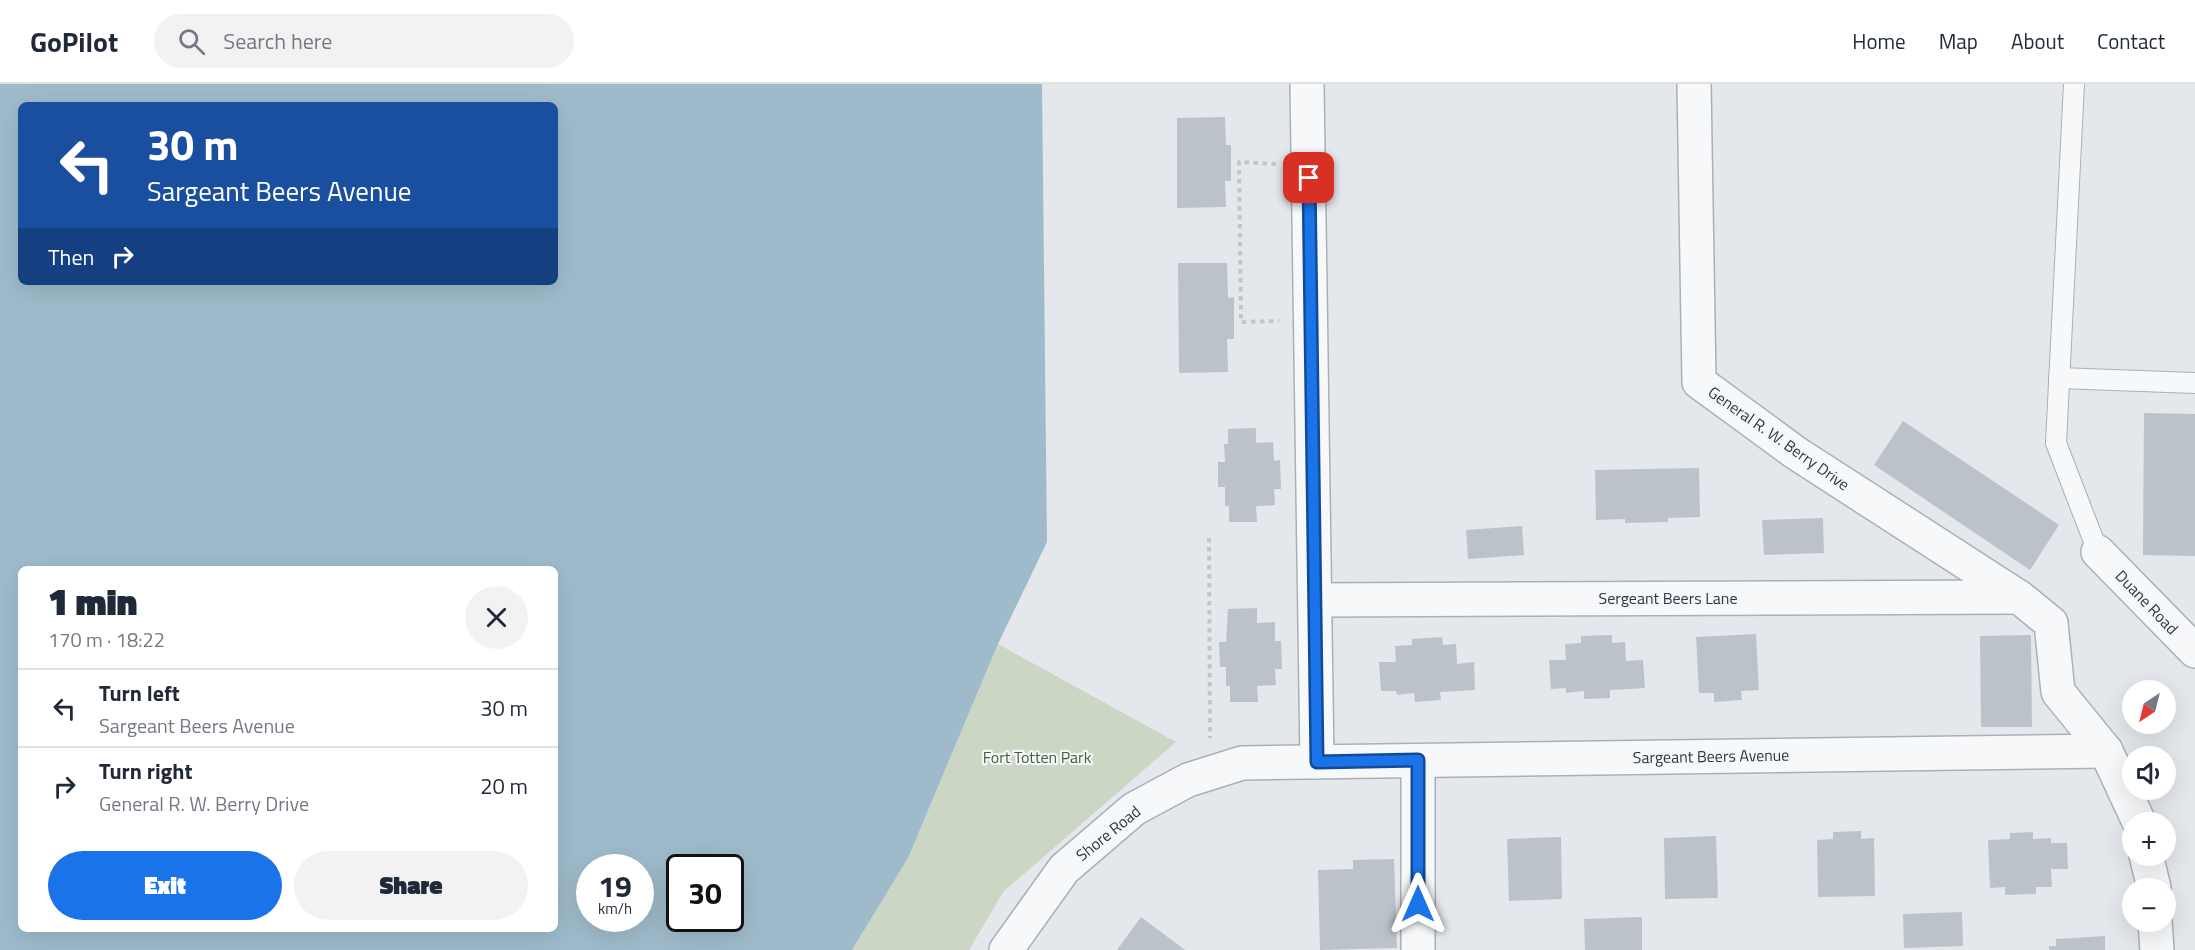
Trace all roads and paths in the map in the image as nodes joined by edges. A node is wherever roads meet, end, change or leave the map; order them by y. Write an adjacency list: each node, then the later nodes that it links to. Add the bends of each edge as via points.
1 (1307, 84): 11 (street)
2 (1694, 84): 10 (street, General R. W. Berry Drive, via 1699,382 1796,453)
3 (2074, 84): 6 (lane)
4 (1285, 164): 5 (path, via 1239,162 1240,322)
5 (1288, 320)
6 (2060, 378): 7 (lane); 9 (lane, via 2056,443)
7 (2195, 383)
8 (1209, 538): 13 (path)
9 (2098, 552): 12 (street, Duane Road)
10 (2019, 597): 11 (street, Sergeant Beers Lane); 14 (street, via 2050,623 2058,692)
11 (1316, 600): 16 (street)
12 (2195, 651)
13 (1210, 749)
14 (2106, 751): 15 (street, Sargeant Beers Avenue); 17 (street)
15 (1418, 760): 16 (street, Sargeant Beers Avenue); 20 (street)
16 (1317, 762): 19 (street, Shore Road, via 1242,763 1188,780 1134,809 1064,869)
17 (2134, 812)
18 (2156, 932): 21 (street)
19 (1006, 950)
20 (1418, 950)
21 (2157, 950)

